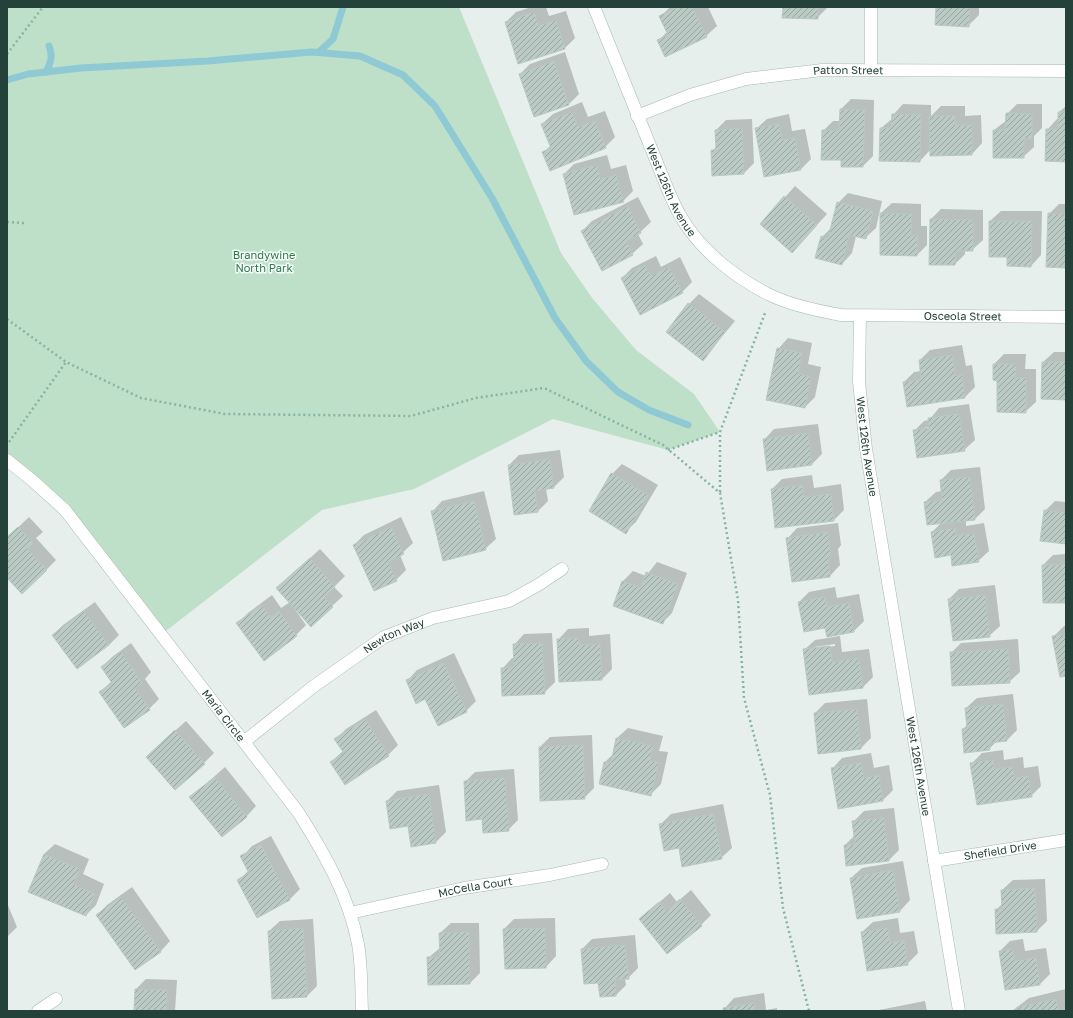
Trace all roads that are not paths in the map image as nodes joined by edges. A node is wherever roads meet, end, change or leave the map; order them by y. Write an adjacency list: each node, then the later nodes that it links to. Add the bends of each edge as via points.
1 (594, 7): 5 (street, West 126th Avenue)
2 (871, 7): 3 (street)
3 (871, 70): 4 (street, Patton Street); 5 (street, Patton Street, via 822,70 746,79 690,95)
4 (1066, 71)
5 (637, 116): 6 (street, West 126th Avenue, via 681,218 718,261 771,295 823,312)
6 (860, 316): 7 (street, Osceola Street); 12 (street, West 126th Avenue, via 859,382 866,449)
7 (1066, 317)
8 (7, 460): 10 (street, Maria Circle, via 65,510)
9 (562, 569): 10 (street, Newton Way, via 509,601 433,618 384,638 314,686)
10 (245, 741): 14 (street, Maria Circle, via 298,812 328,860)
11 (1066, 840): 12 (street, Shefield Drive)
12 (934, 861): 18 (street, West 126th Avenue)
13 (602, 864): 14 (street, McCella Court, via 464,888)
14 (350, 913): 17 (street, Maria Circle, via 358,945)
15 (56, 999): 16 (street)
16 (38, 1011)
17 (362, 1011)
18 (959, 1011)

